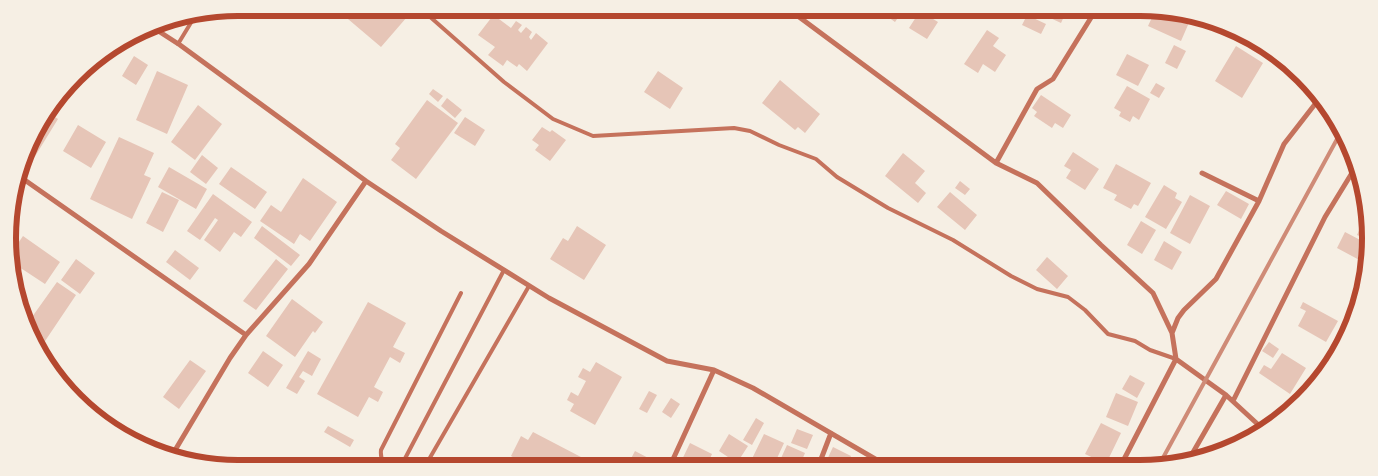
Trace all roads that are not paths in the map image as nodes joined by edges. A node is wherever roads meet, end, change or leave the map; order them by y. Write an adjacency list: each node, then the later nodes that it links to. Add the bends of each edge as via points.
1 (429, 16): 19 (lane, via 504,82 554,119 593,136 734,128 750,131 816,159 837,177 888,208 953,240 1010,276 1037,289 1068,297 1108,334)
2 (798, 16): 8 (street)
3 (1091, 16): 8 (street, via 1053,79 1037,89)
4 (192, 22): 6 (lane)
5 (159, 31): 6 (street)
6 (178, 44): 12 (street)
7 (1315, 102): 13 (street, via 1284,144)
8 (996, 163): 17 (street, via 1037,183 1153,293)
9 (1202, 173): 13 (street)
10 (1352, 173): 22 (street, via 1325,217)
11 (24, 180): 18 (street)
12 (366, 181): 14 (street); 18 (street, via 309,264)
13 (1259, 201): 17 (street, via 1216,279 1184,310)
14 (504, 270): 15 (street); 28 (lane)
15 (529, 286): 20 (street, via 667,361); 29 (lane)
16 (460, 293): 27 (lane, via 381,450)
17 (1172, 333): 19 (street)
18 (246, 335): 25 (street)
19 (1176, 359): 21 (street); 33 (street)
20 (714, 370): 24 (street, via 754,388); 30 (street)
21 (1226, 396): 22 (street); 26 (street)
22 (1233, 401): 23 (street)
23 (1259, 425)
24 (831, 433): 31 (street); 32 (street)
25 (175, 450)
26 (1193, 453)
27 (381, 460)
28 (404, 460)
29 (429, 460)
30 (673, 460)
31 (821, 460)
32 (877, 460)
33 (1124, 460)

